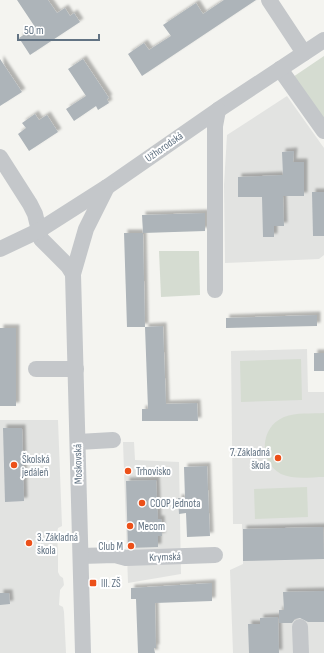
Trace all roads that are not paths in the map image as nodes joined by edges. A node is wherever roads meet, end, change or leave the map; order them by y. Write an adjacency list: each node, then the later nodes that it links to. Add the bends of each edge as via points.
1 (270, 0): 3 (street)
2 (324, 40): 3 (street, Užhorodská)
3 (304, 53): 4 (street, Užhorodská)
4 (280, 69): 5 (street, Užhorodská); 6 (street)
5 (218, 110): 8 (street, Užhorodská); 12 (street, via 214,126)
6 (324, 131)
7 (0, 158): 9 (street, via 30,204)
8 (107, 187): 9 (street, Užhorodská); 11 (street, Moskovská, via 86,229)
9 (38, 231): 10 (street, Užhorodská); 11 (street, via 41,239)
10 (0, 249)
11 (73, 274): 14 (street, Moskovská)
12 (215, 290)
13 (36, 369): 14 (street)
14 (76, 369): 16 (street, Moskovská)
15 (112, 440): 16 (street)
16 (78, 442): 18 (street, Moskovská)
17 (215, 555): 18 (street, Krymská, via 126,558 114,554)
18 (80, 556): 20 (street, Moskovská)
19 (300, 628): 21 (street)
20 (83, 653)
21 (301, 653)

